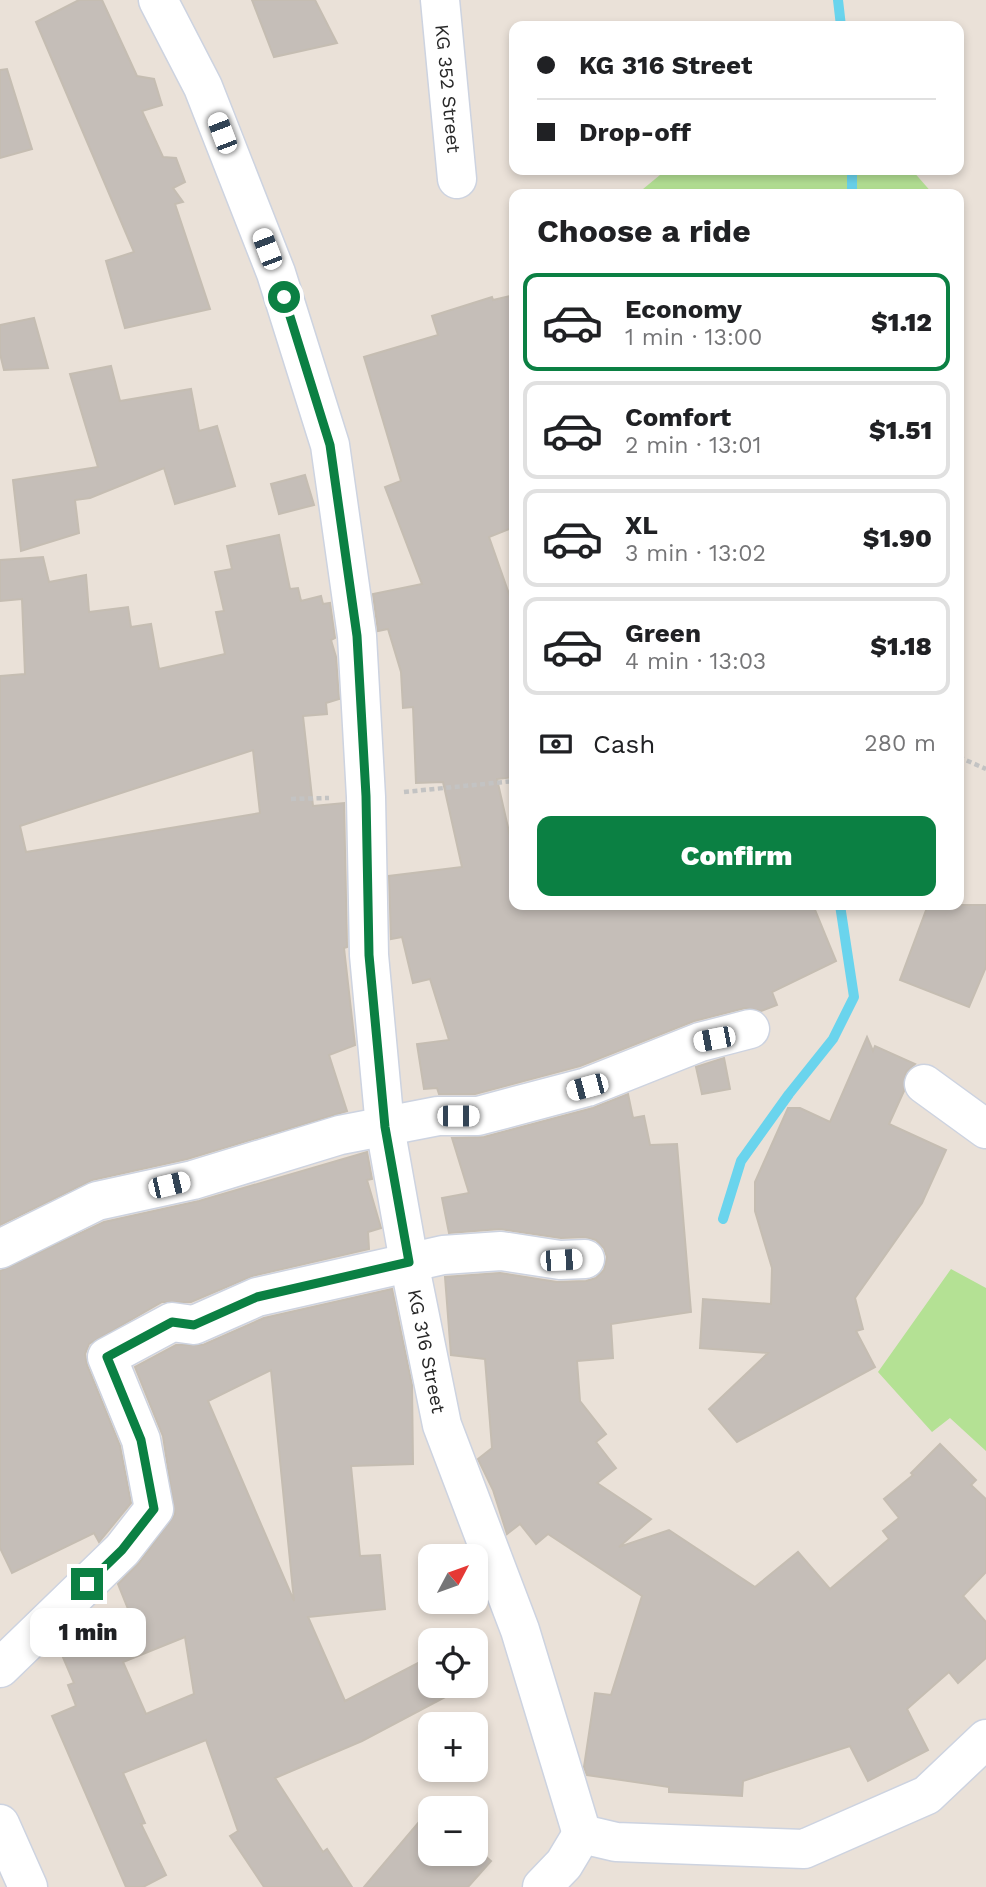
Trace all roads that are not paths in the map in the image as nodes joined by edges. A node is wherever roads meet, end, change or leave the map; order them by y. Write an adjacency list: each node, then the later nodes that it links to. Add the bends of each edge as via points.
1 (158, 0): 6 (street, KG 316 Street, via 203,87 276,272 330,445 357,636 369,955)
2 (440, 0): 3 (street, KG 352 Street)
3 (457, 179)
4 (750, 1029): 6 (street, via 700,1042 587,1087 478,1116 438,1116)
5 (924, 1084): 7 (street)
6 (385, 1127): 8 (street, via 340,1135 193,1180 97,1202); 10 (street, KG 316 Street)
7 (986, 1129)
8 (0, 1249)
9 (585, 1259): 10 (street, via 501,1251)
10 (409, 1262): 11 (street, via 257,1297 194,1325 172,1322 107,1357 141,1440 154,1509 122,1550); 14 (street, KG 316 Street, via 442,1425 520,1630)
11 (0, 1668)
12 (986, 1740): 14 (street, via 927,1795 804,1849 616,1842)
13 (0, 1824): 15 (street)
14 (582, 1834): 16 (street, via 564,1864)
15 (28, 1887)
16 (542, 1887)

